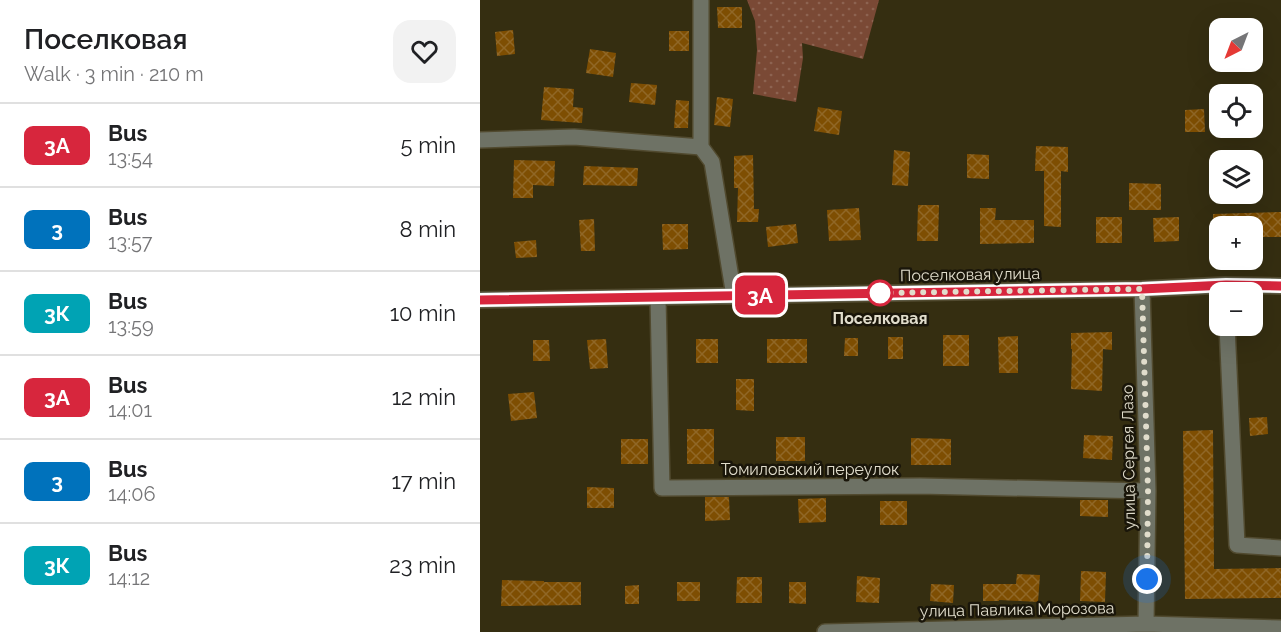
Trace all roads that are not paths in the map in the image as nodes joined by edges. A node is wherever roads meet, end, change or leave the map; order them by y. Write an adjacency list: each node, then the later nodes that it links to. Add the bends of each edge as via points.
1 (701, 1): 3 (street)
2 (480, 140): 3 (street, via 574,137)
3 (701, 147): 8 (street, via 712,162)
4 (1281, 286): 5 (street, Поселковая улица)
5 (1263, 287)
6 (1142, 289): 7 (street, Поселковая улица); 8 (street, Поселковая улица); 12 (street, улица Сергея Лазо)
7 (1209, 289)
8 (734, 296): 9 (street, Поселковая улица)
9 (658, 297): 10 (street, Поселковая улица); 12 (street, Томиловский переулок, via 662,488 920,486)
10 (480, 300)
11 (1227, 336): 13 (street, via 1237,545)
12 (1148, 491): 14 (street, улица Сергея Лазо)
13 (1281, 548)
14 (1146, 624): 16 (street, улица Павлика Морозова); 17 (street, улица Павлика Морозова)
15 (1281, 628): 16 (street, улица Павлика Морозова)
16 (1169, 629)
17 (825, 632)

